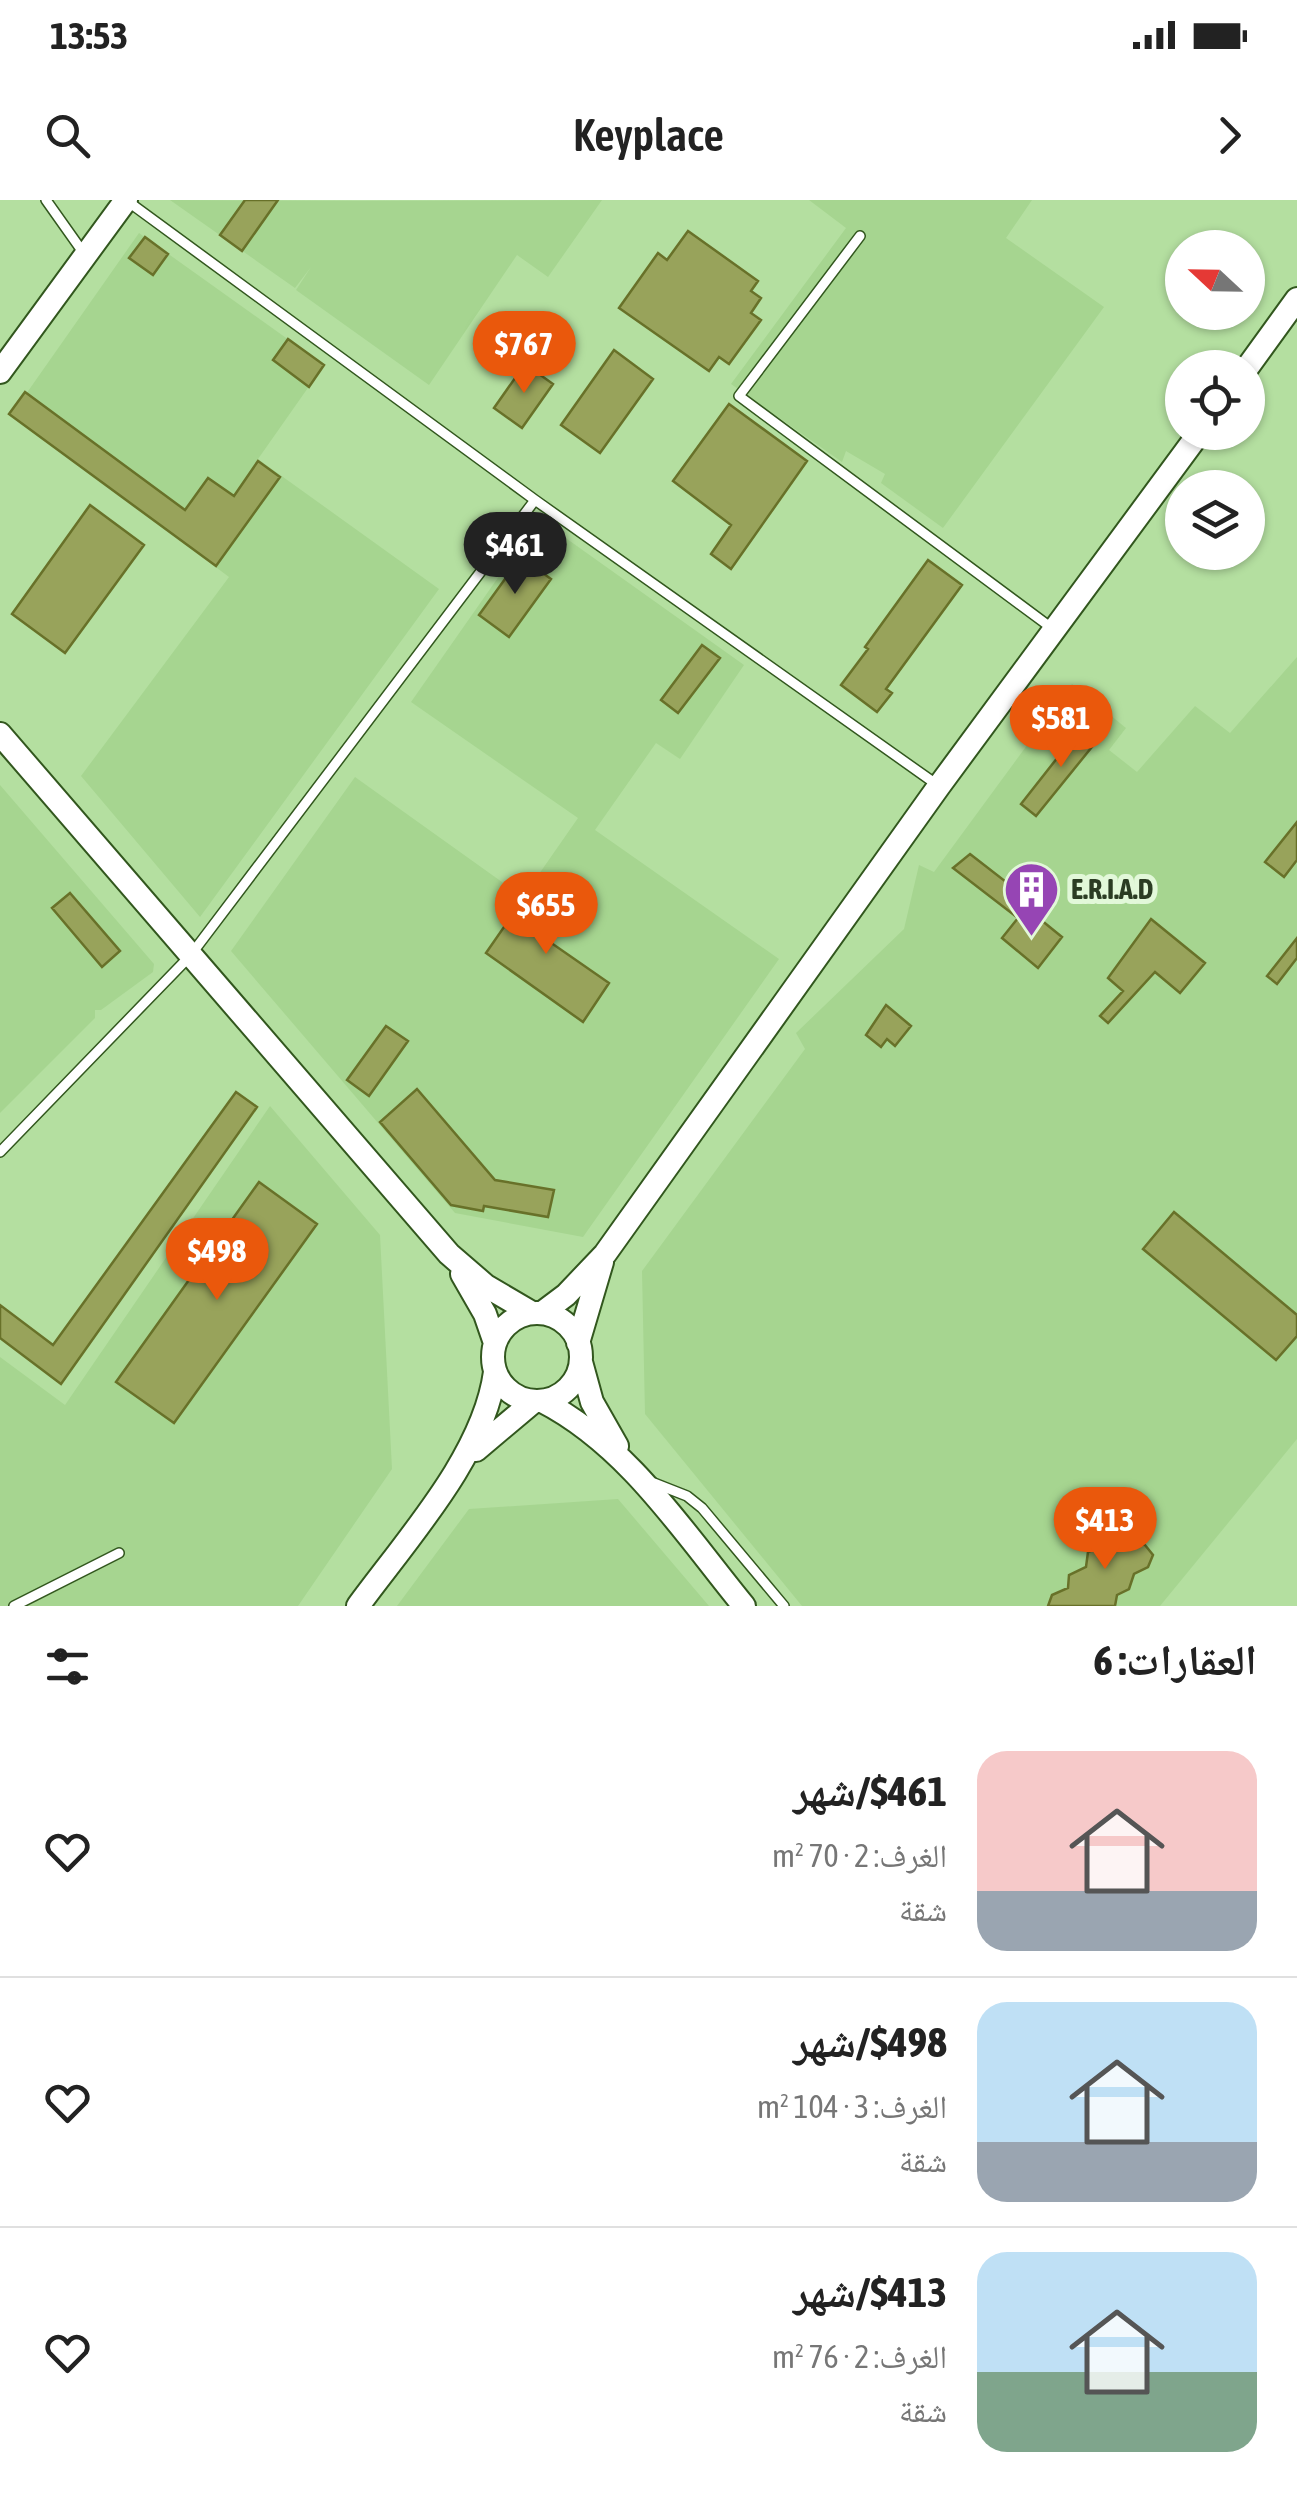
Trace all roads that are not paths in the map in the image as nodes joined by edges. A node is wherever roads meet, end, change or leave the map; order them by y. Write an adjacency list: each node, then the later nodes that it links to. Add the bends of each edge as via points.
1 (46, 200): 4 (lane)
2 (126, 200): 4 (street); 9 (lane)
3 (860, 236): 10 (lane, via 739,396)
4 (86, 256): 7 (street)
5 (1297, 298): 6 (street)
6 (1260, 350)
7 (0, 372)
8 (1187, 450): 10 (street)
9 (535, 500): 12 (lane); 13 (lane)
10 (1056, 631): 12 (street)
11 (0, 734): 13 (street)
12 (938, 786): 16 (street)
13 (190, 956): 14 (lane); 15 (street)
14 (0, 1152)
15 (449, 1254): 17 (street, via 497,1294); 18 (street)
16 (605, 1254): 17 (street, via 566,1295); 19 (street)
17 (537, 1313): 18 (street, via 505,1326); 19 (street, via 560,1320)
18 (495, 1343): 20 (street)
19 (580, 1352): 21 (street, via 568,1389); 23 (street, via 592,1402)
20 (495, 1372): 21 (street, via 514,1396); 22 (street, via 487,1410)
21 (537, 1402): 22 (street); 23 (street, via 577,1422)
22 (459, 1466): 26 (street)
23 (633, 1472): 27 (street); 28 (lane, via 695,1502)
24 (119, 1553): 25 (lane)
25 (14, 1606)
26 (358, 1606)
27 (744, 1606)
28 (784, 1606)

